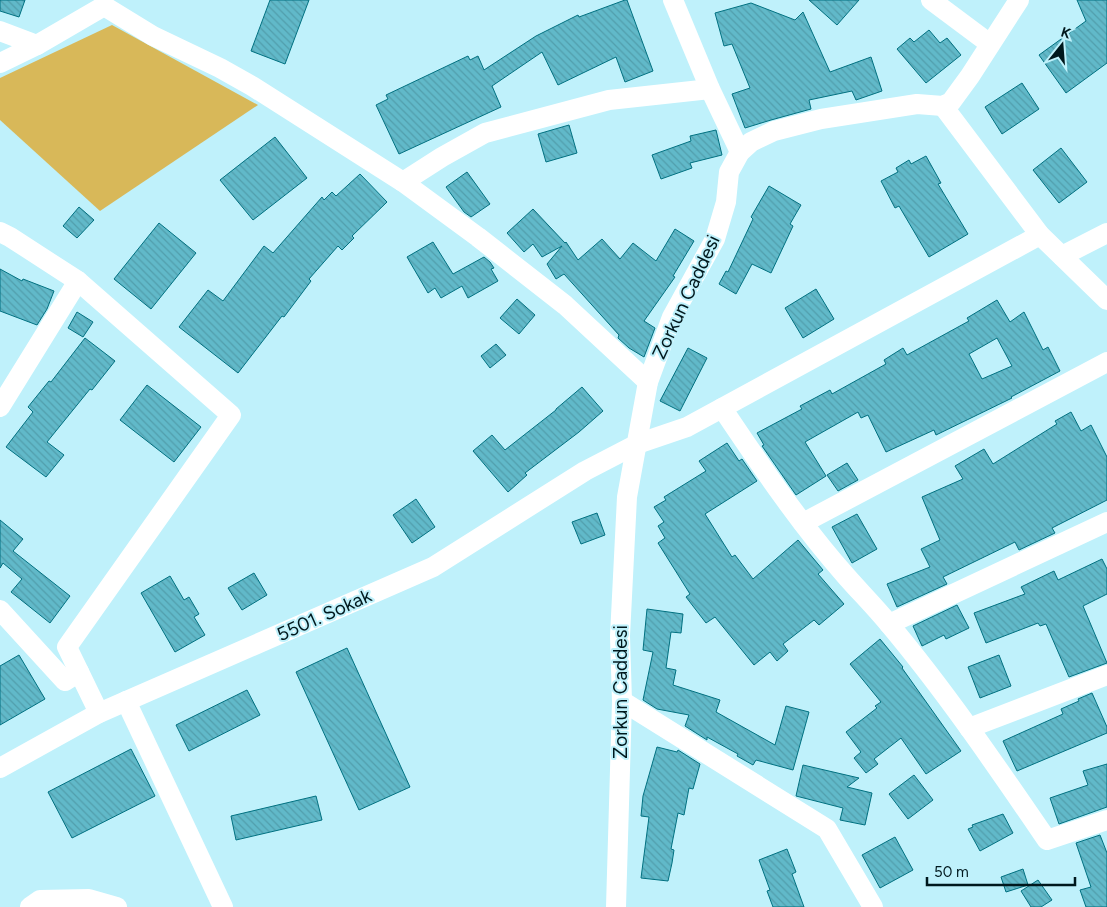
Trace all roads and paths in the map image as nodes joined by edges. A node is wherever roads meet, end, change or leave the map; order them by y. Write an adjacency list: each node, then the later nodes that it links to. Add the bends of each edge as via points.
1 (673, 0): 9 (street)
2 (931, 0): 6 (street)
3 (1019, 0): 6 (street)
4 (105, 3): 7 (street); 12 (street, via 153,36 252,86)
5 (0, 31): 7 (street)
6 (990, 44): 10 (street, via 966,83 951,102)
7 (37, 45): 8 (street)
8 (0, 63)
9 (710, 89): 11 (street); 12 (street, via 609,100 485,134)
10 (943, 106): 11 (street, Zorkun Caddesi, via 917,104 821,119 774,131 751,142); 15 (street)
11 (740, 152): 20 (street, Zorkun Caddesi, via 729,172 726,202 715,239 672,317)
12 (402, 182): 20 (street, via 565,305)
13 (0, 232): 17 (street)
14 (1107, 233): 16 (street)
15 (1040, 235): 16 (street); 22 (street, 5501. Sokak)
16 (1062, 256): 18 (street)
17 (78, 281): 21 (street); 28 (street, via 231,415 67,647)
18 (1107, 300)
19 (1107, 362): 25 (street)
20 (648, 382): 23 (street, Zorkun Caddesi)
21 (0, 407)
22 (722, 408): 23 (street, 5501. Sokak, via 687,427); 25 (street)
23 (637, 444): 30 (street, 5501. Sokak, via 585,472 433,568); 31 (street, Zorkun Caddesi, via 627,497 624,539 620,636)
24 (1107, 522): 27 (street)
25 (804, 523): 27 (street)
26 (0, 610): 28 (street, via 65,681)
27 (889, 624): 33 (street)
28 (79, 672): 32 (street)
29 (1107, 675): 33 (street)
30 (126, 701): 32 (street, 5501. Sokak); 38 (street)
31 (622, 701): 39 (street, Zorkun Caddesi); 40 (street, via 827,829)
32 (99, 712): 34 (street, 5501. Sokak)
33 (969, 728): 35 (street, via 1047,840)
34 (0, 768)
35 (1107, 820)
36 (30, 907): 37 (street, via 40,900 89,899)
37 (117, 907)
38 (223, 907)
39 (616, 907)
40 (873, 907)

